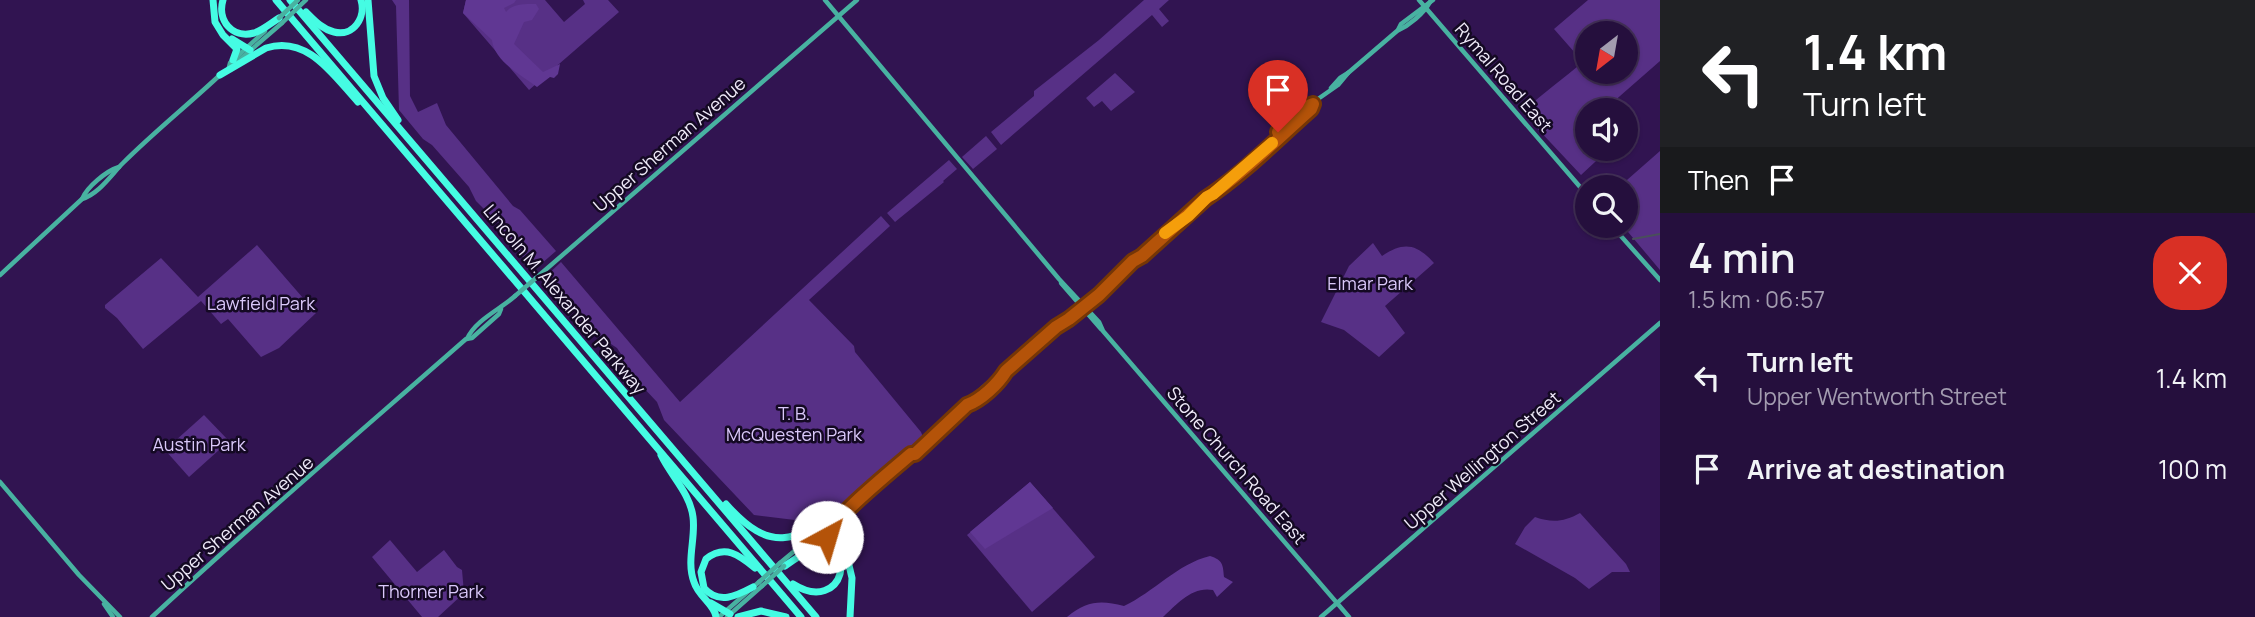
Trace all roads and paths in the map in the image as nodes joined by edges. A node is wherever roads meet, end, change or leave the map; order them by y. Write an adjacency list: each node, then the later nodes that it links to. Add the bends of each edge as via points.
1 (213, 0): 17 (highway)
2 (223, 0): 16 (highway, via 222,18 236,32 256,32)
3 (270, 0): 18 (highway)
4 (276, 0): 18 (highway, Lincoln M. Alexander Parkway)
5 (291, 0): 8 (highway, via 323,27 341,33 358,23); 22 (highway, Lincoln M. Alexander Parkway)
6 (298, 0): 16 (main road, bridge)
7 (307, 0): 16 (main road, bridge)
8 (361, 0)
9 (369, 0): 22 (highway, via 374,76)
10 (825, 0): 15 (main road, Stone Church Road East)
11 (857, 0): 15 (main road, Upper Sherman Avenue)
12 (1419, 0): 14 (main road, Rymal Road East)
13 (1431, 1): 14 (main road)
14 (1425, 7): 24 (main road, Rymal Road East); 28 (main road)
15 (838, 16): 28 (main road, Stone Church Road East); 47 (main road, Upper Sherman Avenue, bridge)
16 (280, 20): 19 (main road)
17 (220, 31): 19 (highway); 20 (highway, via 237,50)
18 (306, 34): 23 (highway, Lincoln M. Alexander Parkway)
19 (248, 49): 20 (main road)
20 (231, 64): 21 (main road)
21 (220, 75): 23 (highway, via 266,48 303,49 321,61); 26 (main road)
22 (404, 133): 30 (highway, Lincoln M. Alexander Parkway)
23 (401, 145): 31 (highway, Lincoln M. Alexander Parkway)
24 (1575, 181)
25 (1623, 238): 27 (main road)
26 (0, 275)
27 (1660, 279)
28 (1082, 306): 33 (main road); 43 (main road, Stone Church Road East)
29 (1660, 323): 43 (main road, Upper Wellington Street)
30 (649, 422): 34 (highway, via 740,519 762,534 778,538 801,535); 37 (highway, Lincoln M. Alexander Parkway)
31 (658, 448): 41 (highway, Lincoln M. Alexander Parkway); 44 (highway, via 691,506 696,587 715,611)
32 (0, 482): 42 (main road)
33 (861, 497): 34 (main road); 35 (main road)
34 (849, 505): 36 (main road)
35 (829, 528): 36 (main road); 39 (highway, via 827,538 846,557)
36 (816, 536): 38 (main road); 39 (highway, via 838,551)
37 (766, 560): 38 (highway, via 814,598 831,595 842,581 839,563 826,552 808,552); 50 (highway, Lincoln M. Alexander Parkway)
38 (783, 565): 40 (main road, bridge)
39 (851, 571): 51 (highway)
40 (758, 585): 41 (highway, via 732,598 714,596 706,590 701,572 714,553 731,551); 44 (main road); 44 (main road)
41 (774, 585): 49 (highway, Lincoln M. Alexander Parkway)
42 (102, 600): 45 (main road); 46 (main road)
43 (1338, 603): 52 (main road, Upper Wellington Street); 53 (main road, Stone Church Road East)
44 (726, 616): 48 (highway, via 761,611)
45 (113, 617)
46 (120, 617)
47 (152, 617)
48 (786, 617)
49 (801, 617)
50 (816, 617)
51 (850, 617)
52 (1321, 617)
53 (1349, 617)

